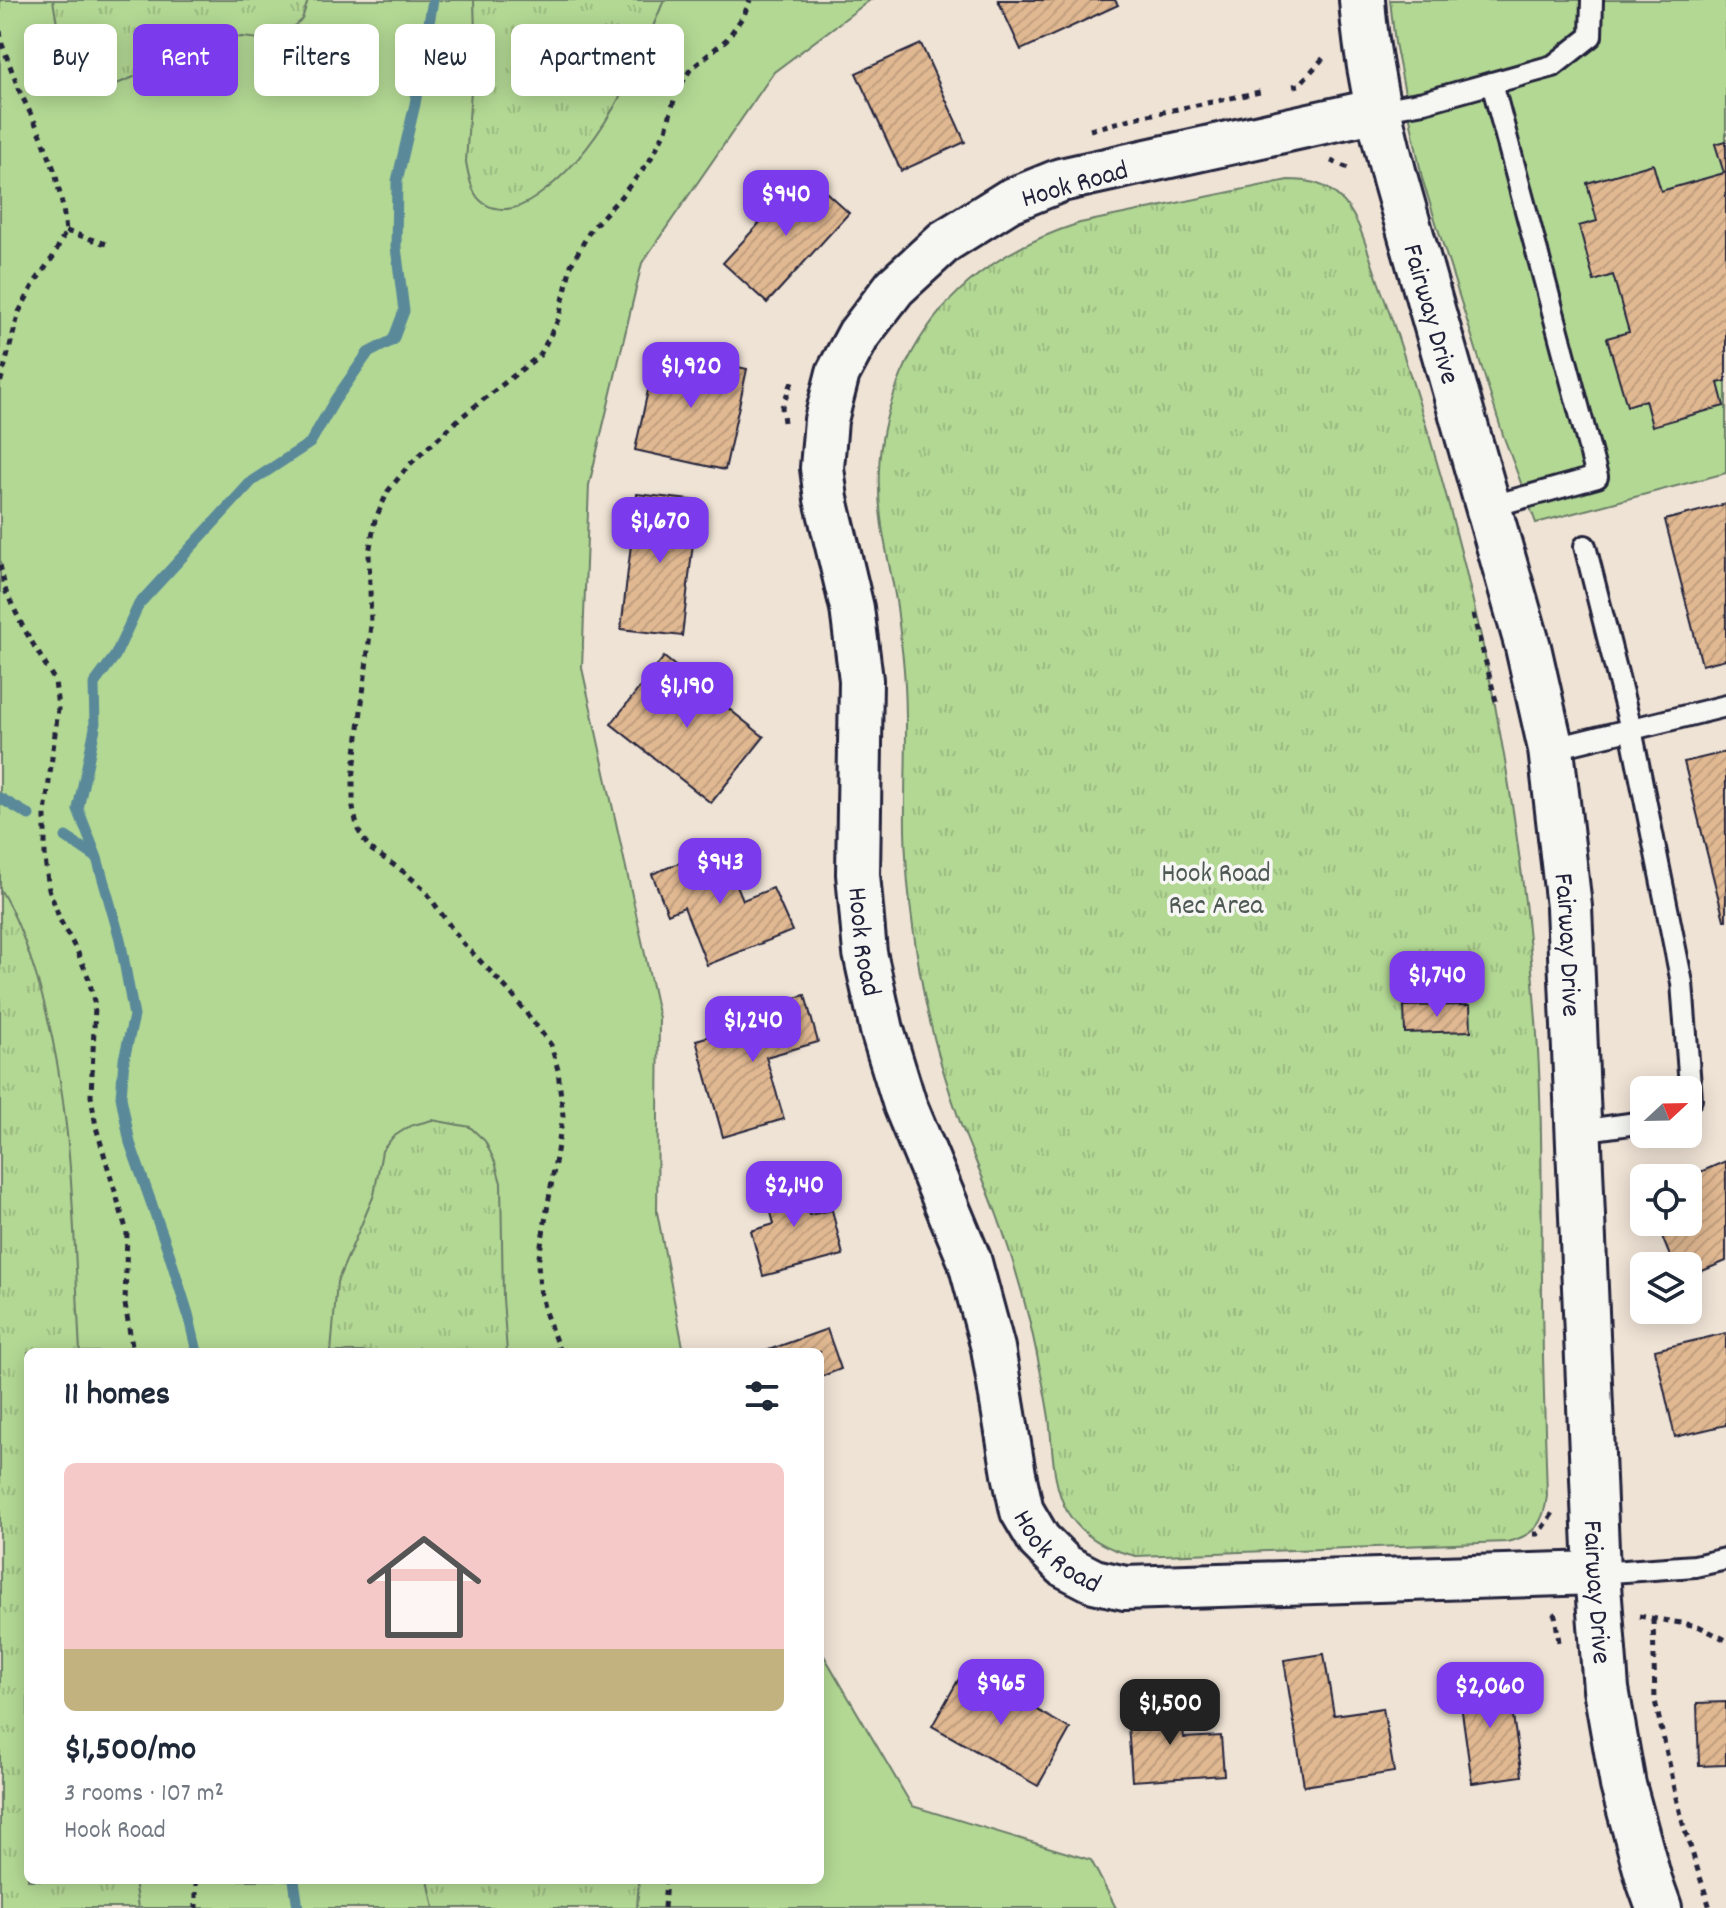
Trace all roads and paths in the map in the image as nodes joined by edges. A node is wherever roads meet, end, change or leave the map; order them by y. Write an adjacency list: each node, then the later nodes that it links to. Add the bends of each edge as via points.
1 (750, 0): 29 (path, via 727,39 690,70 649,162 591,229 571,265 559,318 540,355 409,465 388,491 369,553 371,625 353,779 358,830 369,848 424,889 460,940 551,1045 563,1116 538,1263 545,1312)
2 (1362, 0): 9 (street, Fairway Drive)
3 (1592, 0): 6 (lane, via 1591,36 1553,66)
4 (0, 31): 11 (path, via 55,172)
5 (1325, 43): 7 (path, via 1326,57 1299,85)
6 (1492, 83): 9 (lane); 17 (lane, via 1597,477)
7 (1284, 88)
8 (1270, 90): 10 (path)
9 (1378, 110): 17 (street, Fairway Drive); 33 (street, Hook Road, via 1061,180 1009,201 945,241 895,287 859,334 838,373 826,420 822,468 852,608 861,680 858,874 865,953 905,1105 969,1259 993,1348 1022,1511 1039,1540 1065,1566 1094,1581 1125,1588)
10 (1084, 132)
11 (66, 231): 12 (path); 14 (path, via 19,312)
12 (106, 244)
13 (797, 370): 16 (path, via 782,407)
14 (2, 371): 15 (path)
15 (0, 384)
16 (784, 422)
17 (1489, 507): 24 (street, Fairway Drive)
18 (1585, 546): 23 (lane)
19 (0, 565): 28 (path, via 6,592 55,681 58,709 45,859 49,889 89,979 95,1006 91,1096 127,1232 125,1304)
20 (1471, 606): 22 (path)
21 (1726, 706): 23 (lane)
22 (1499, 712)
23 (1631, 729): 24 (lane); 25 (lane, via 1682,983)
24 (1551, 749): 27 (street, Fairway Drive, via 1569,907)
25 (1689, 1076)
26 (1630, 1124): 27 (lane)
27 (1579, 1131): 33 (street, Fairway Drive)
28 (132, 1348)
29 (558, 1348)
30 (1558, 1505): 31 (path, via 1538,1534)
31 (1526, 1534)
32 (1726, 1559): 33 (lane)
33 (1598, 1591): 34 (path); 40 (street, Fairway Drive, via 1606,1689 1623,1785)
34 (1653, 1619): 35 (path, via 1698,1626); 41 (path, via 1655,1701 1683,1824)
35 (1726, 1640)
36 (196, 1884): 38 (path)
37 (666, 1884): 39 (path)
38 (196, 1908)
39 (664, 1908)
40 (1659, 1908)
41 (1710, 1908)

